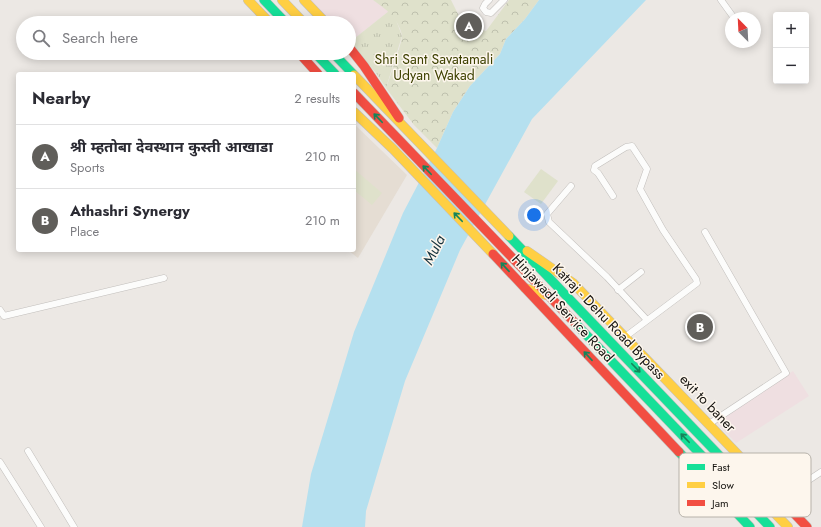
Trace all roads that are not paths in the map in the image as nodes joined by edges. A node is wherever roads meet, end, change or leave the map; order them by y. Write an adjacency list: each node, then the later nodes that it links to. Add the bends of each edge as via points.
1 (248, 0): 9 (main road)
2 (264, 0): 10 (main road)
3 (282, 0): 11 (main road)
4 (304, 0): 12 (main road)
5 (489, 0): 6 (street, via 483,8 491,13)
6 (504, 0)
7 (721, 0): 8 (street)
8 (730, 12)
9 (263, 16)
10 (279, 16)
11 (297, 16)
12 (319, 16)
13 (356, 56): 23 (main road)
14 (305, 60): 17 (main road)
15 (322, 60): 18 (main road)
16 (340, 60): 19 (main road)
17 (316, 72)
18 (333, 72)
19 (352, 72)
20 (356, 76): 23 (main road)
21 (356, 95): 32 (main road, Katraj - Dehu Road Bypass, one-way to 21)
22 (356, 114): 30 (main road, Hinjawadi Service Road, one-way to 22)
23 (409, 132): 27 (main road, Katraj - Dehu Road Bypass)
24 (571, 186): 31 (street, via 547,214 547,218)
25 (613, 196): 34 (street, via 594,170 595,166 632,146 647,169 640,189 696,279 695,285)
26 (705, 232): 36 (street, via 786,373)
27 (513, 241): 35 (main road, exit to baner, via 573,283); 40 (main road, Katraj - Dehu Road Bypass, one-way to 40)
28 (641, 272): 31 (street)
29 (164, 278): 33 (street, via 4,316)
30 (526, 288): 32 (main road); 38 (main road, Hinjawadi Service Road, one-way to 30)
31 (618, 290): 34 (street)
32 (548, 296): 39 (main road, Katraj - Dehu Road Bypass, one-way to 32)
33 (0, 310)
34 (647, 320): 35 (street)
35 (625, 337): 36 (main road, exit to baner)
36 (710, 424): 41 (main road, exit to baner)
37 (28, 451): 50 (street)
38 (681, 453)
39 (699, 453)
40 (717, 453)
41 (737, 453)
42 (0, 462): 49 (street)
43 (821, 472): 44 (street)
44 (811, 479)
45 (741, 517): 51 (main road, Hinjawadi Service Road, one-way to 45)
46 (760, 517): 52 (main road, Katraj - Dehu Road Bypass, one-way to 46)
47 (778, 517): 53 (main road, Katraj - Dehu Road Bypass, one-way to 53)
48 (797, 517): 54 (main road, exit to baner)
49 (41, 527)
50 (74, 527)
51 (750, 527)
52 (770, 527)
53 (788, 527)
54 (807, 527)

